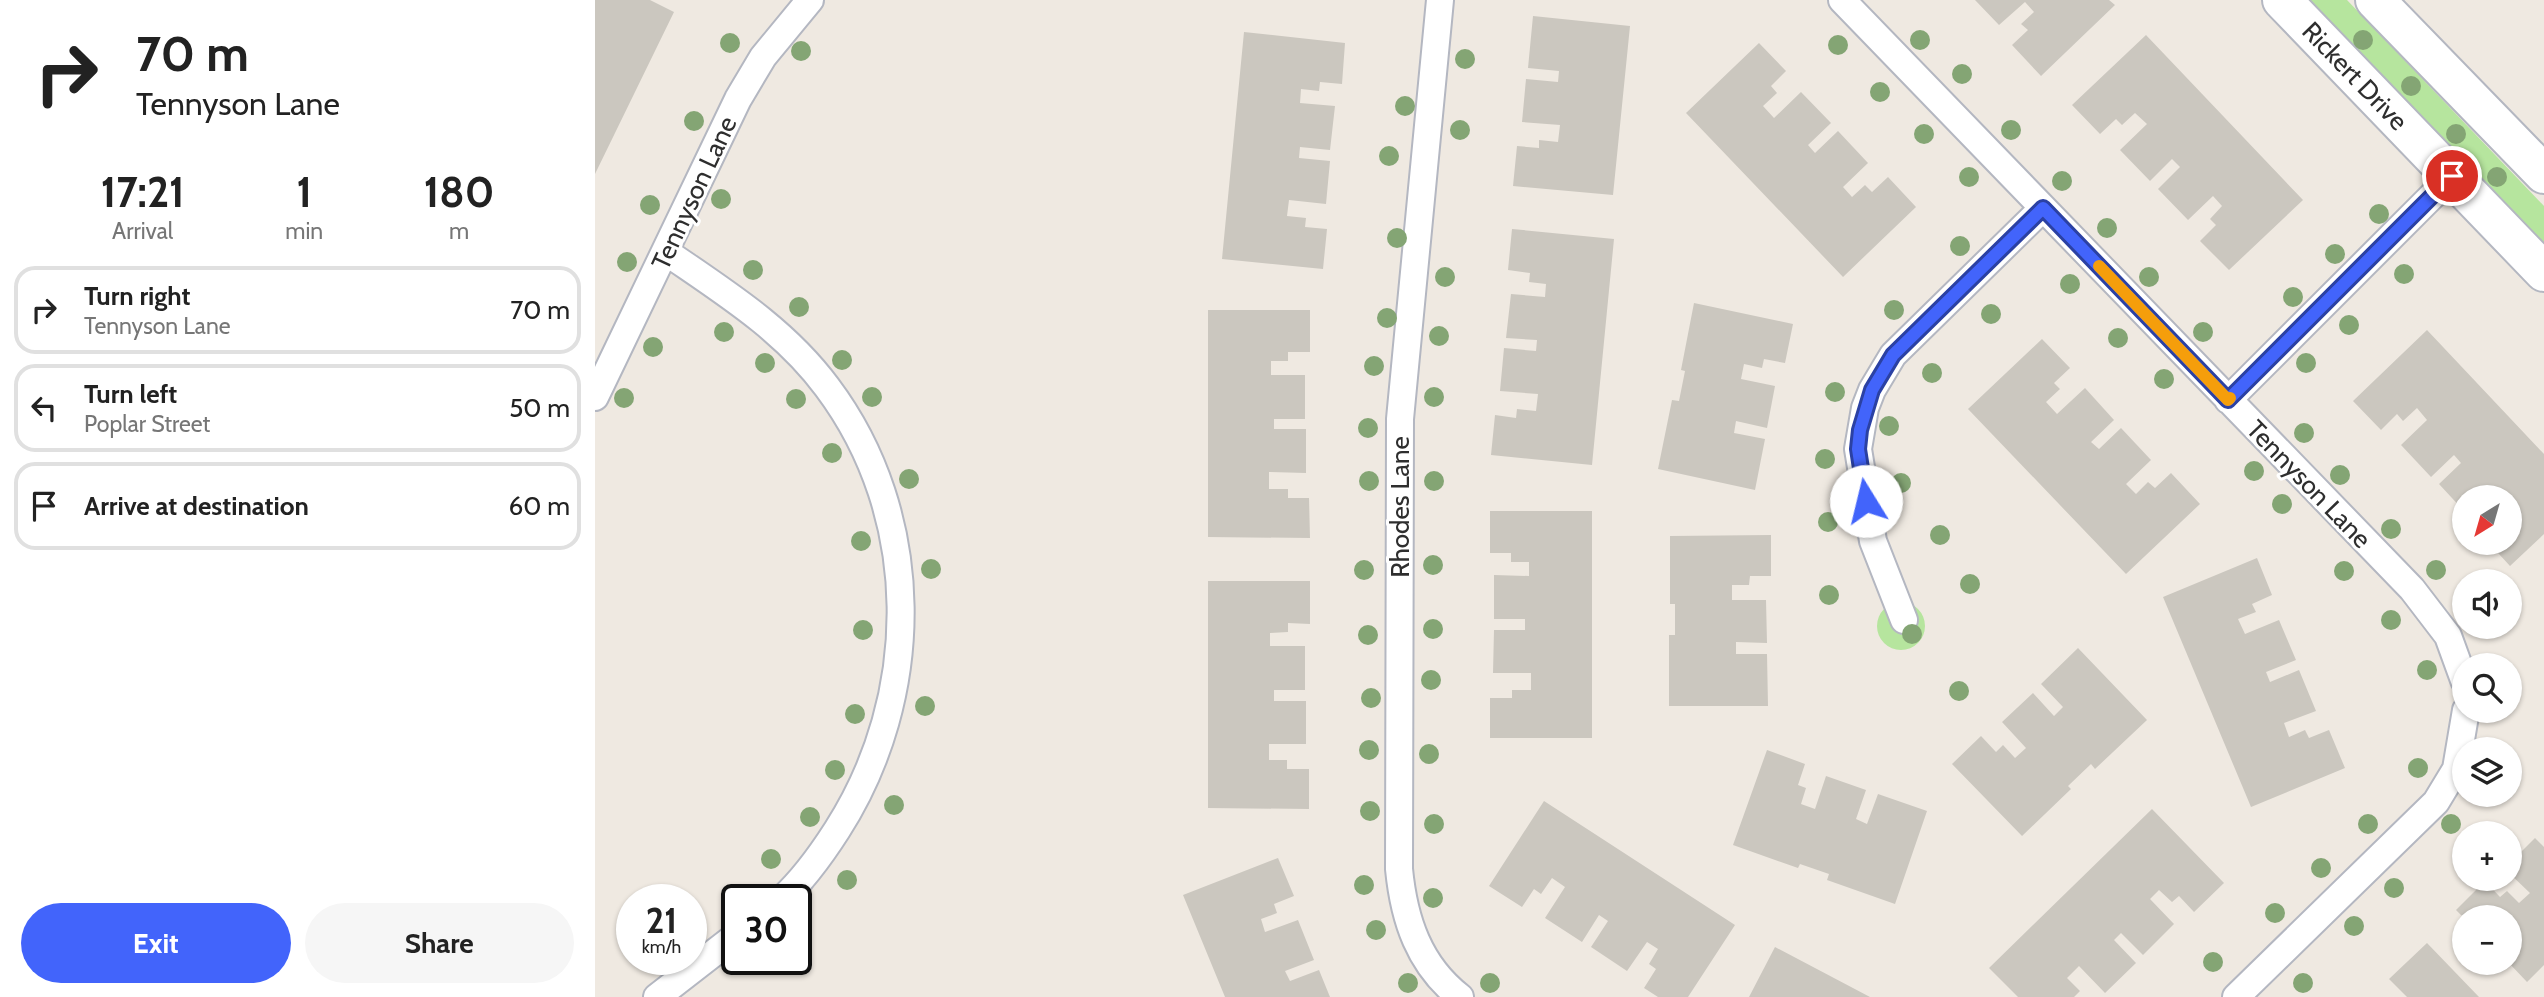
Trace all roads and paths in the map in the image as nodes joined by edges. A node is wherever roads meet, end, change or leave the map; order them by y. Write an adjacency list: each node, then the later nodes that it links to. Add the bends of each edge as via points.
1 (810, 0): 9 (street, Tennyson Lane, via 744,87)
2 (1440, 0): 19 (street, Rhodes Lane, via 1400,419 1399,869 1413,936 1439,979)
3 (1842, 0): 8 (street, Tennyson Lane)
4 (2282, 0): 7 (street, Rickert Drive)
5 (2375, 0): 6 (street)
6 (2544, 174)
7 (2452, 176): 10 (street, Rickert Drive); 12 (street)
8 (2043, 208): 12 (street, Tennyson Lane); 13 (street, via 1893,355 1865,408 1858,449 1873,541)
9 (666, 252): 11 (street, Tennyson Lane); 16 (street, via 757,315 828,388 875,471 897,555 902,603 898,670 887,721 856,800)
10 (2544, 272)
11 (595, 397)
12 (2228, 400): 14 (street, Tennyson Lane, via 2434,615)
13 (1904, 620)
14 (2454, 653)
15 (2465, 723): 20 (street, via 2456,769 2436,802)
16 (795, 884)
17 (721, 947): 18 (street)
18 (657, 997)
19 (1460, 997)
20 (2236, 997)

